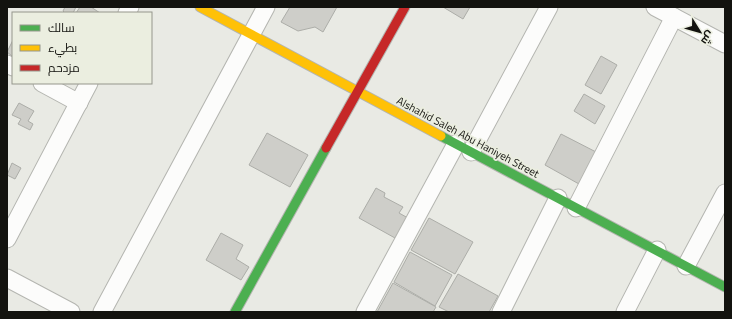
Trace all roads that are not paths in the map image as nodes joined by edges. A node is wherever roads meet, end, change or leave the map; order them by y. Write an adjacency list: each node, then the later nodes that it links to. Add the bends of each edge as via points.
1 (200, 7): 7 (street, Alshahid Saleh Abu Haniyeh Street)
2 (266, 7): 7 (street)
3 (405, 7): 11 (street)
4 (549, 7): 13 (street)
5 (655, 7): 6 (street)
6 (674, 17): 8 (street); 16 (street)
7 (251, 34): 11 (street, Alshahid Saleh Abu Haniyeh Street); 23 (street)
8 (725, 44)
9 (44, 84): 12 (street)
10 (88, 84): 12 (street)
11 (356, 92): 13 (street, Alshahid Saleh Abu Haniyeh Street); 24 (street)
12 (78, 103): 17 (street)
13 (464, 148): 15 (street, Alshahid Saleh Abu Haniyeh Street); 25 (street)
14 (725, 193): 19 (street)
15 (558, 198): 16 (street, Alshahid Saleh Abu Haniyeh Street); 26 (street)
16 (576, 208): 18 (street, Alshahid Saleh Abu Haniyeh Street)
17 (7, 239)
18 (657, 250): 19 (street, Alshahid Saleh Abu Haniyeh Street); 27 (street)
19 (686, 266): 21 (street, Alshahid Saleh Abu Haniyeh Street)
20 (7, 278): 22 (street)
21 (725, 287)
22 (72, 312)
23 (102, 312)
24 (235, 312)
25 (366, 312)
26 (501, 312)
27 (625, 312)

